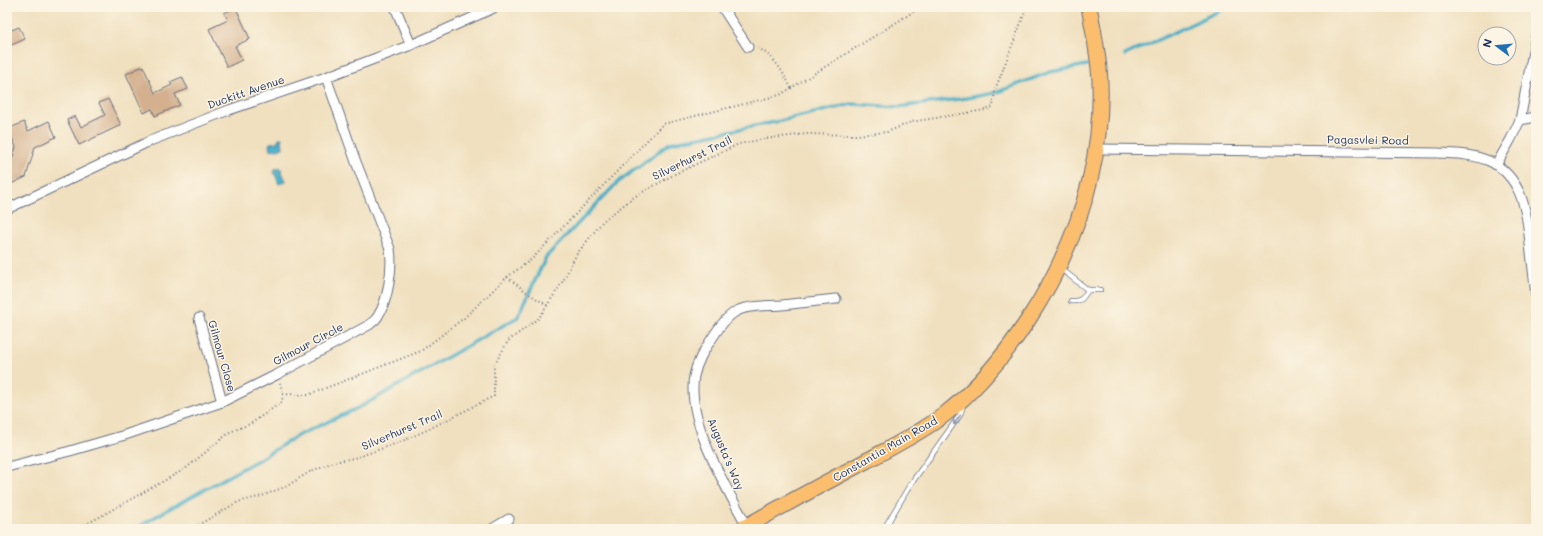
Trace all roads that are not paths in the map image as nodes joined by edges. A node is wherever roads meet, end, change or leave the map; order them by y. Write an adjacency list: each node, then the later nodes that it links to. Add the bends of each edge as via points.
1 (394, 7): 6 (street)
2 (496, 7): 6 (street, Duckitt Avenue)
3 (722, 7): 7 (street)
4 (1090, 7): 11 (main road, Constantia Main Road, via 1100,82)
5 (1536, 36): 10 (street)
6 (411, 45): 8 (street, Duckitt Avenue)
7 (748, 47)
8 (326, 77): 13 (street, Duckitt Avenue, via 229,110 156,139); 22 (street, Gilmour Circle, via 390,249 392,262 386,296 378,318 369,325)
9 (1536, 117): 10 (street)
10 (1520, 120): 12 (street)
11 (1096, 149): 12 (street, Pagasvlei Road, via 1438,153 1479,157); 14 (main road, Constantia Main Road, via 1088,189 1076,227)
12 (1496, 165): 17 (street, Pagasvlei Road, via 1519,189 1527,214)
13 (7, 209)
14 (1058, 267): 15 (lane); 21 (main road, Constantia Main Road, via 1014,341 983,379)
15 (1088, 290): 16 (lane); 19 (lane, via 1081,300)
16 (1100, 290)
17 (1536, 296)
18 (836, 299): 25 (street, Augusta's Way, via 756,306 737,311 714,334 698,362 694,392 699,422 704,439)
19 (1071, 301)
20 (199, 318): 22 (street, Gilmour Close)
21 (964, 397): 25 (main road, Constantia Main Road, via 944,415 896,445); 27 (lane, one-way to 27, via 960,415 910,485)
22 (222, 402): 23 (street, Gilmour Circle, via 125,435)
23 (7, 467)
24 (509, 519): 26 (street)
25 (745, 528)
26 (492, 529)
27 (884, 529)

